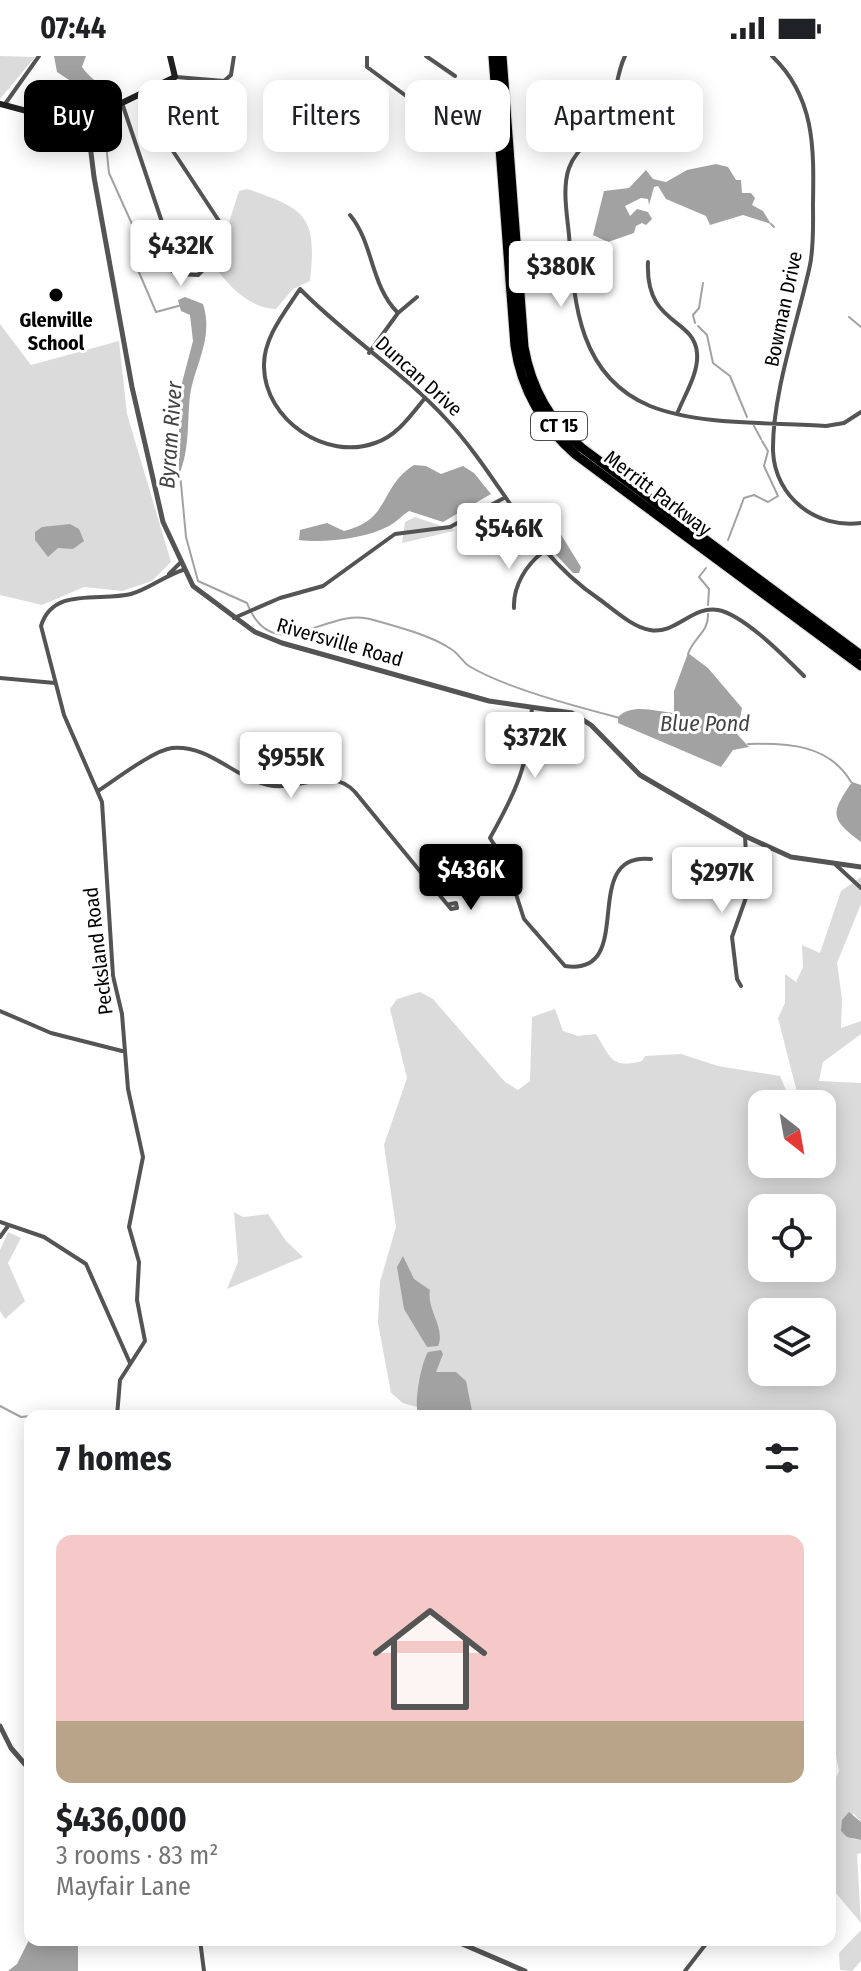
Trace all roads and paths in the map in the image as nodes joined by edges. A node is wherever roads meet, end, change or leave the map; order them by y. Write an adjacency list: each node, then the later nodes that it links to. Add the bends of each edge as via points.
1 (39, 56): 15 (street)
2 (170, 56): 11 (main road)
3 (234, 56): 11 (street, via 231,75 224,81)
4 (367, 56): 13 (street, via 365,63 373,72)
5 (426, 56): 10 (street)
6 (493, 56): 40 (highway, Merritt Parkway / CT 15, via 515,346 535,406 576,455)
7 (502, 56): 39 (highway, Merritt Parkway / CT 15, via 524,347 541,400 588,452)
8 (625, 56): 12 (street)
9 (772, 56): 30 (street, Bowman Drive, via 801,95 813,150 811,263)
10 (455, 76)
11 (175, 77): 14 (main road)
12 (619, 80)
13 (405, 95)
14 (122, 103): 17 (street)
15 (2, 104): 16 (main road)
16 (24, 110)
17 (138, 151)
18 (91, 152): 34 (street, Riversville Road, via 147,460)
19 (138, 152): 20 (street, via 165,231 165,266 177,274 198,275 223,227)
20 (174, 152)
21 (579, 152): 29 (street, via 567,178 576,316 593,357 609,378 640,401)
22 (350, 215): 25 (street, via 363,236 378,286)
23 (648, 262): 29 (street, via 652,299 690,336 697,353)
24 (417, 297): 25 (street)
25 (398, 313): 26 (street)
26 (369, 353): 27 (street, Duncan Drive); 27 (street, Duncan Drive, via 300,289 272,334 264,365 272,399 295,427 333,447 377,443 402,426)
27 (425, 398): 31 (street, Duncan Drive, via 458,433)
28 (861, 412): 30 (street, via 835,426)
29 (677, 414): 30 (street)
30 (776, 423): 32 (street, Bowman Drive, via 775,466 790,497 829,522)
31 (504, 498): 33 (street, Duncan Drive); 38 (street, via 450,527 395,534 323,586)
32 (861, 523)
33 (543, 552): 37 (street, via 520,580); 41 (street, Duncan Drive, via 572,580 639,626 653,631 702,609 728,612)
34 (180, 563): 35 (street, Riversville Road); 36 (street, Pecksland Road)
35 (183, 570): 36 (street, Pecksland Road); 38 (street, Riversville Road, via 193,586)
36 (169, 574): 43 (street, Pecksland Road, via 134,593 80,597 48,612 41,636)
37 (514, 608)
38 (234, 618): 44 (street, Riversville Road, via 282,643 464,695)
39 (861, 655)
40 (861, 666)
41 (804, 676)
42 (0, 678): 43 (street)
43 (55, 683): 45 (street, Pecksland Road)
44 (532, 708): 46 (street, Riversville Road, via 582,717 640,775); 47 (street, via 529,755 516,793 490,838 506,863 524,919 557,960 572,967 603,944 615,872 626,861)
45 (98, 791): 51 (street, via 171,748 199,750 266,784 339,780); 54 (street, Pecksland Road)
46 (745, 836): 48 (street, Riversville Road, via 791,857); 52 (street, via 748,892 732,937)
47 (651, 859)
48 (834, 862): 49 (street, Riversville Road); 50 (street)
49 (861, 867)
50 (861, 888)
51 (450, 904)
52 (741, 986)
53 (0, 1011): 54 (street, via 51,1033)
54 (122, 1051): 58 (street, Pecksland Road, via 143,1157 129,1227 139,1262 137,1300 145,1341)
55 (0, 1222): 56 (street)
56 (8, 1225): 57 (street); 58 (street, via 44,1237 86,1264)
57 (0, 1237)
58 (130, 1363): 59 (street, Pecksland Road, via 120,1380)
59 (118, 1410)
60 (0, 1726): 61 (street)
61 (24, 1763)
62 (201, 1946): 65 (street)
63 (467, 1946): 66 (street)
64 (704, 1946): 67 (street)
65 (204, 1971)
66 (525, 1971)
67 (685, 1971)

